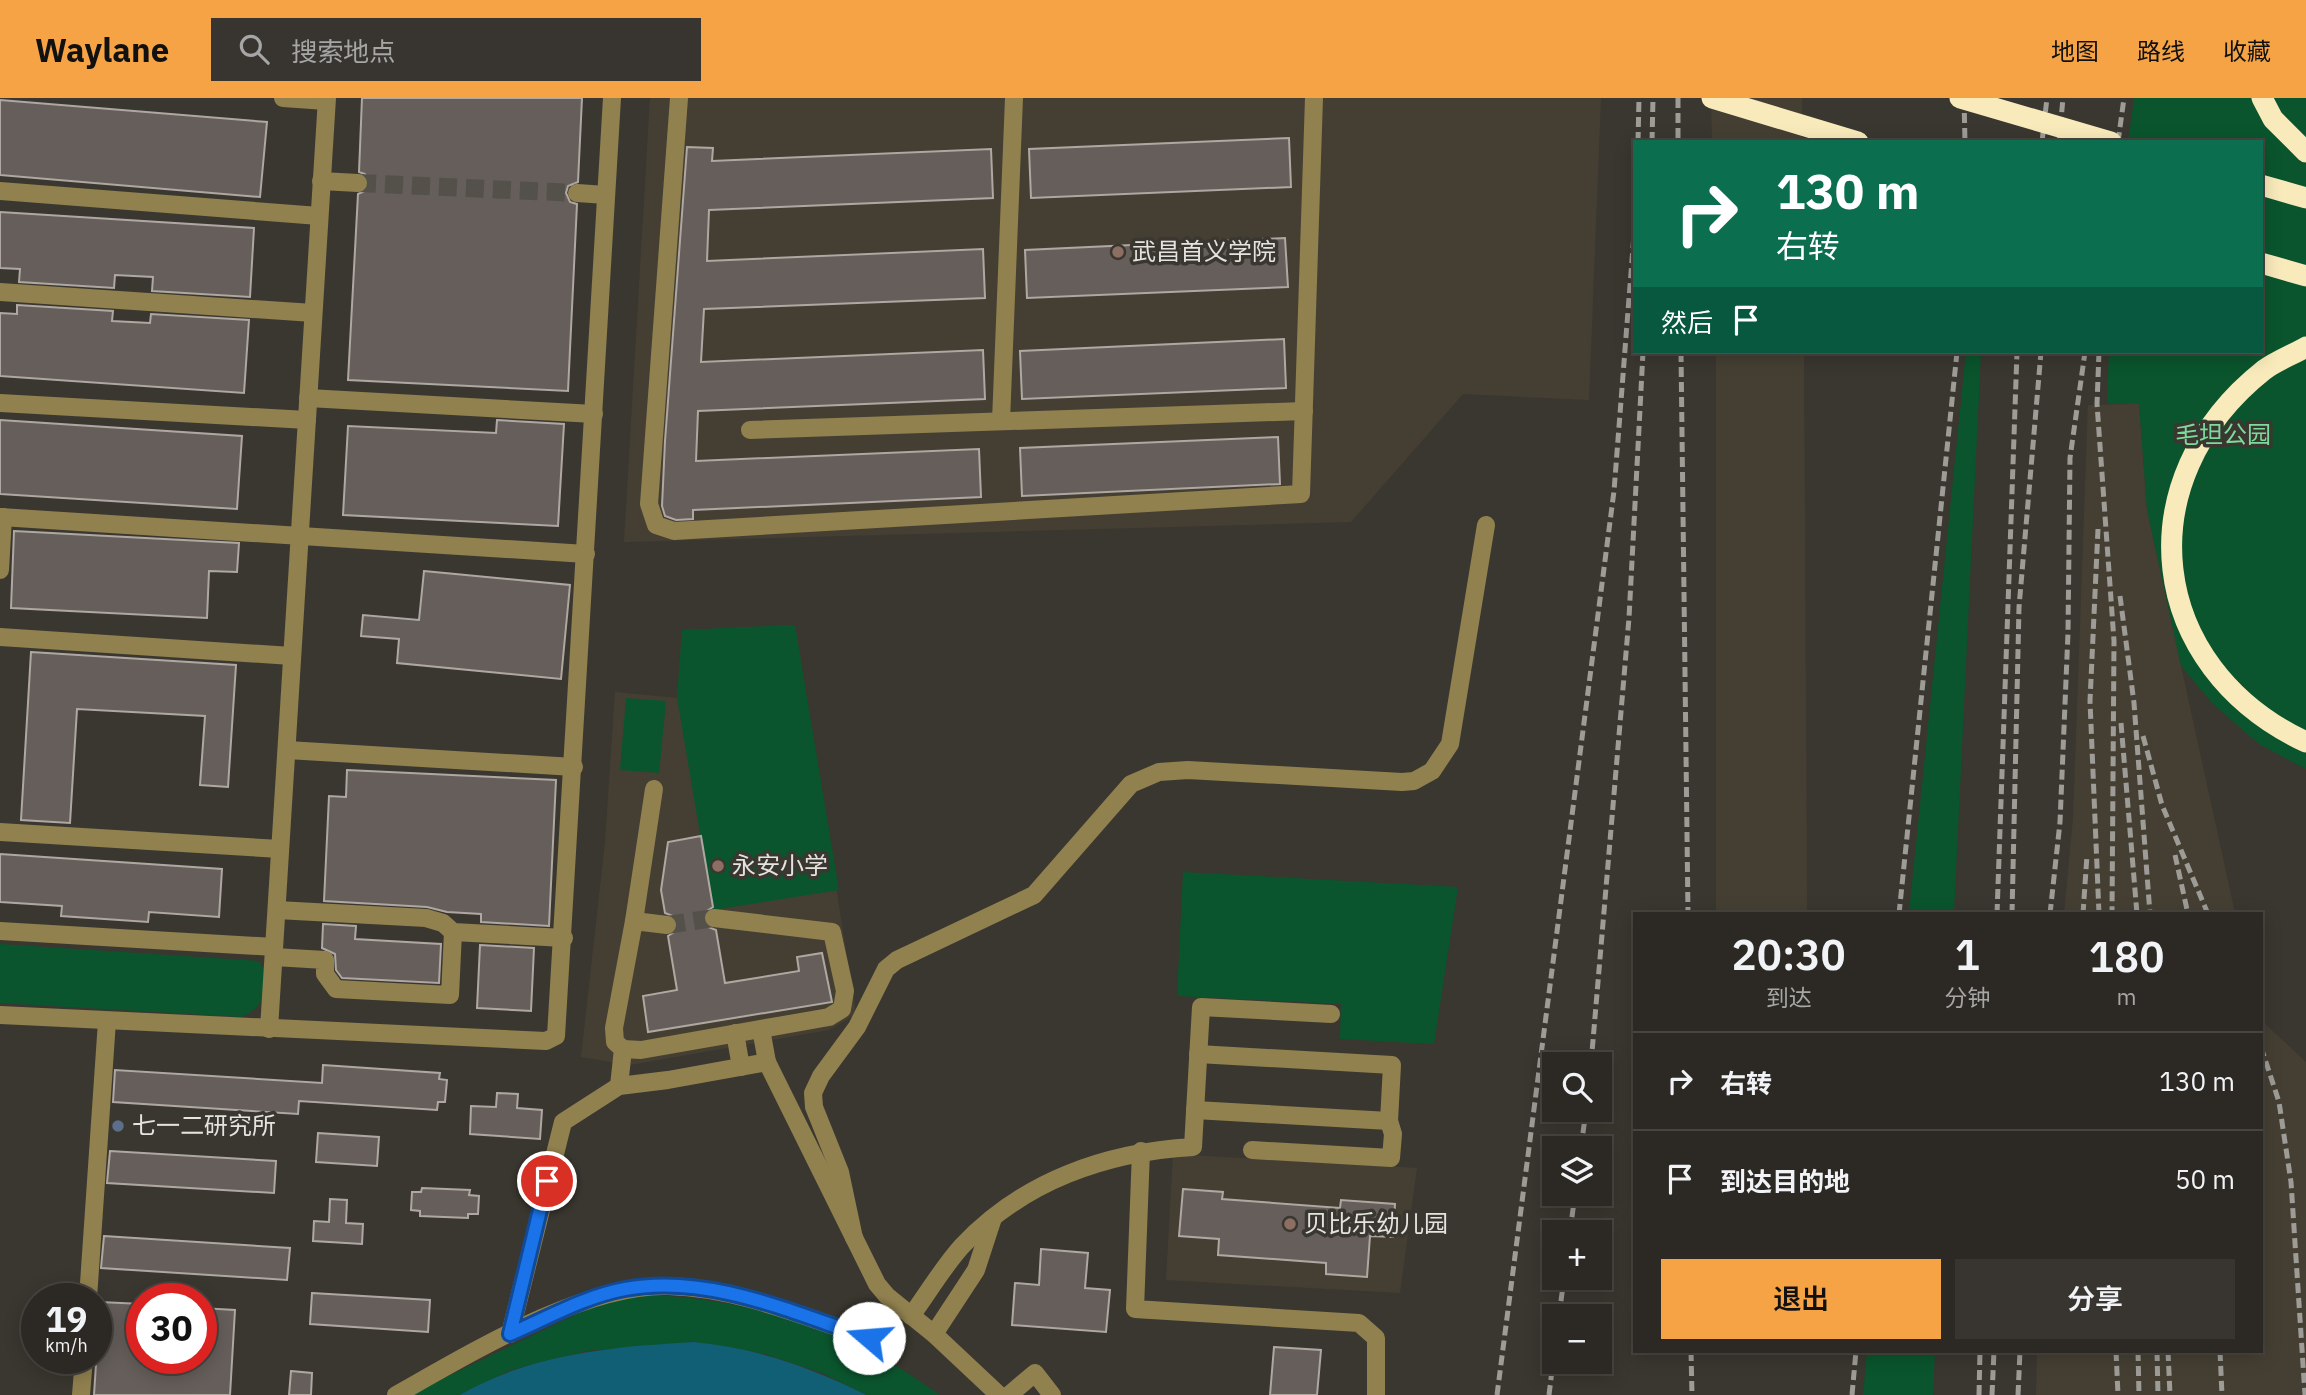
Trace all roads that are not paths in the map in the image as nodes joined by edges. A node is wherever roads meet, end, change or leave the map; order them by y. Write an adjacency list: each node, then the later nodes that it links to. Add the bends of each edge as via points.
1 (283, 98): 9 (street)
2 (612, 98): 18 (street)
3 (679, 98): 28 (street, via 649,503 656,525 662,529 1301,494)
4 (1014, 98): 31 (street)
5 (1314, 98): 28 (street)
6 (1712, 98): 10 (highway)
7 (1960, 98): 11 (highway, bridge)
8 (2262, 98): 12 (highway, via 2273,119)
9 (327, 100): 13 (street)
10 (1851, 140)
11 (2104, 140)
12 (2306, 152)
13 (321, 181): 14 (street); 20 (street)
14 (358, 183)
15 (2263, 186): 19 (highway)
16 (0, 191): 20 (street)
17 (577, 193): 18 (street)
18 (606, 195): 29 (street)
19 (2306, 198)
20 (319, 216): 24 (street)
21 (2263, 264): 22 (highway)
22 (2306, 276)
23 (0, 292): 24 (street)
24 (313, 313): 26 (street)
25 (2306, 348): 40 (highway, via 2265,369 2204,434 2182,480 2171,560 2176,595 2190,636 2213,668 2267,721)
26 (308, 398): 29 (street); 30 (street)
27 (0, 403): 30 (street)
28 (1304, 411): 31 (street)
29 (594, 414): 36 (street)
30 (307, 420): 35 (street)
31 (1001, 421): 32 (street)
32 (750, 430)
33 (2, 517): 35 (street); 37 (street)
34 (1486, 525): 70 (street, via 1453,735 1432,771 1402,782 1170,770 1141,778 1120,793 1034,895 886,969 857,1027 813,1093 814,1107 840,1172)
35 (300, 536): 36 (street); 39 (street)
36 (586, 554): 42 (street)
37 (0, 570)
38 (0, 637): 39 (street)
39 (292, 656): 41 (street)
40 (2306, 742)
41 (286, 750): 42 (street); 45 (street)
42 (574, 767): 52 (street)
43 (654, 789): 48 (street)
44 (0, 831): 45 (street)
45 (281, 849): 46 (street)
46 (277, 910): 51 (street, via 426,918); 53 (street)
47 (714, 918): 58 (street, via 832,932 845,991 842,1009 830,1017)
48 (634, 921): 49 (street); 60 (street, via 614,1028 615,1042)
49 (667, 925)
50 (0, 931): 53 (street)
51 (453, 932): 52 (street); 53 (street, via 450,995 336,989 324,974 325,960)
52 (564, 938): 57 (street, via 558,1030 553,1040)
53 (274, 952): 57 (street)
54 (1331, 1014): 61 (street, via 1201,1007)
55 (0, 1015): 56 (street)
56 (107, 1021): 57 (street); 71 (street)
57 (269, 1029)
58 (761, 1029): 59 (street); 62 (street)
59 (735, 1033): 60 (street, via 641,1050); 63 (street)
60 (623, 1049): 64 (street)
61 (1198, 1054): 65 (street); 66 (street, via 1392,1065)
62 (766, 1062): 63 (street); 70 (street)
63 (741, 1066): 64 (street)
64 (619, 1086): 73 (street, via 566,1119 559,1130)
65 (1195, 1110): 66 (street); 68 (street, via 1193,1147)
66 (1389, 1121): 67 (street, via 1391,1158)
67 (1252, 1150)
68 (1141, 1152): 69 (street, via 1046,1182); 81 (street, via 1135,1309 1359,1323 1376,1338)
69 (993, 1218): 72 (street); 74 (street, via 976,1270)
70 (854, 1238): 72 (street, via 877,1284)
71 (89, 1283)
72 (904, 1310): 73 (street, via 869,1338 721,1292 637,1287 607,1294); 74 (street)
73 (510, 1334): 77 (street)
74 (934, 1334): 78 (street)
75 (83, 1374): 76 (street)
76 (81, 1395)
77 (396, 1395)
78 (999, 1395)
79 (1009, 1395): 80 (street, via 1035,1373)
80 (1052, 1395)
81 (1376, 1395)

